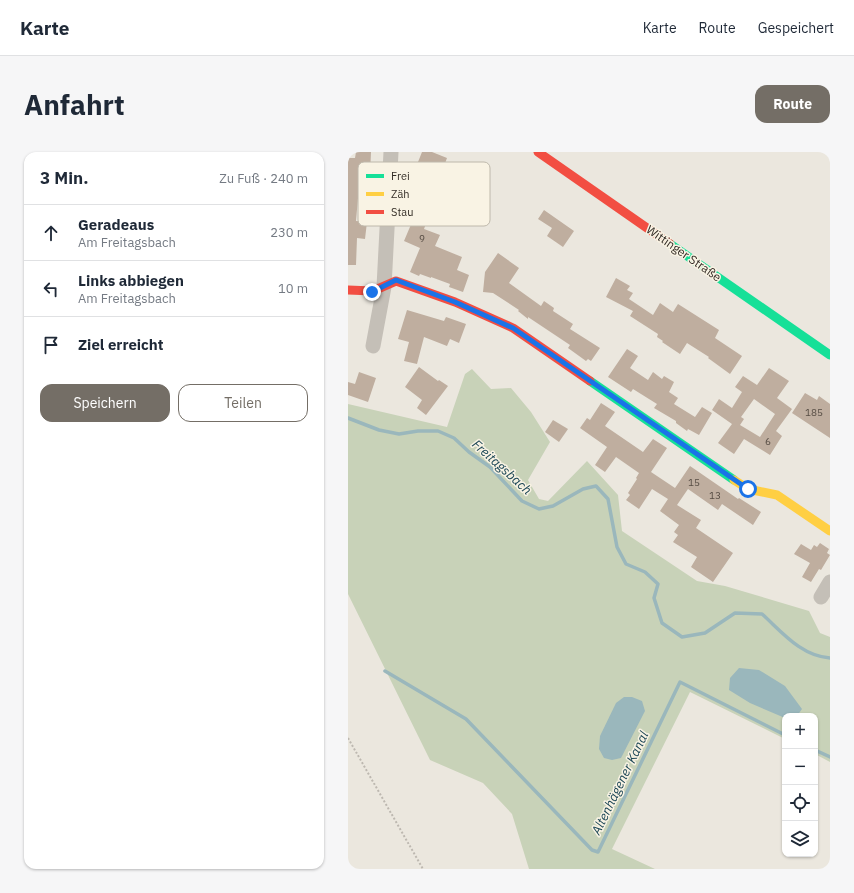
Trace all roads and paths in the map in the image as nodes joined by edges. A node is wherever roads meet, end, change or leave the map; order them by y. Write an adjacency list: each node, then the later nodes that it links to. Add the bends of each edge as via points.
1 (391, 152): 3 (street)
2 (538, 152): 8 (street, Wittinger Straße)
3 (390, 162)
4 (387, 226): 5 (street)
5 (384, 287): 6 (street, via 372,292); 7 (street); 9 (street, via 396,280 455,302 513,328 748,489 777,495)
6 (348, 290)
7 (373, 346)
8 (830, 355)
9 (830, 531)
10 (830, 582): 11 (street)
11 (821, 597)
12 (348, 738): 13 (path)
13 (423, 869)

